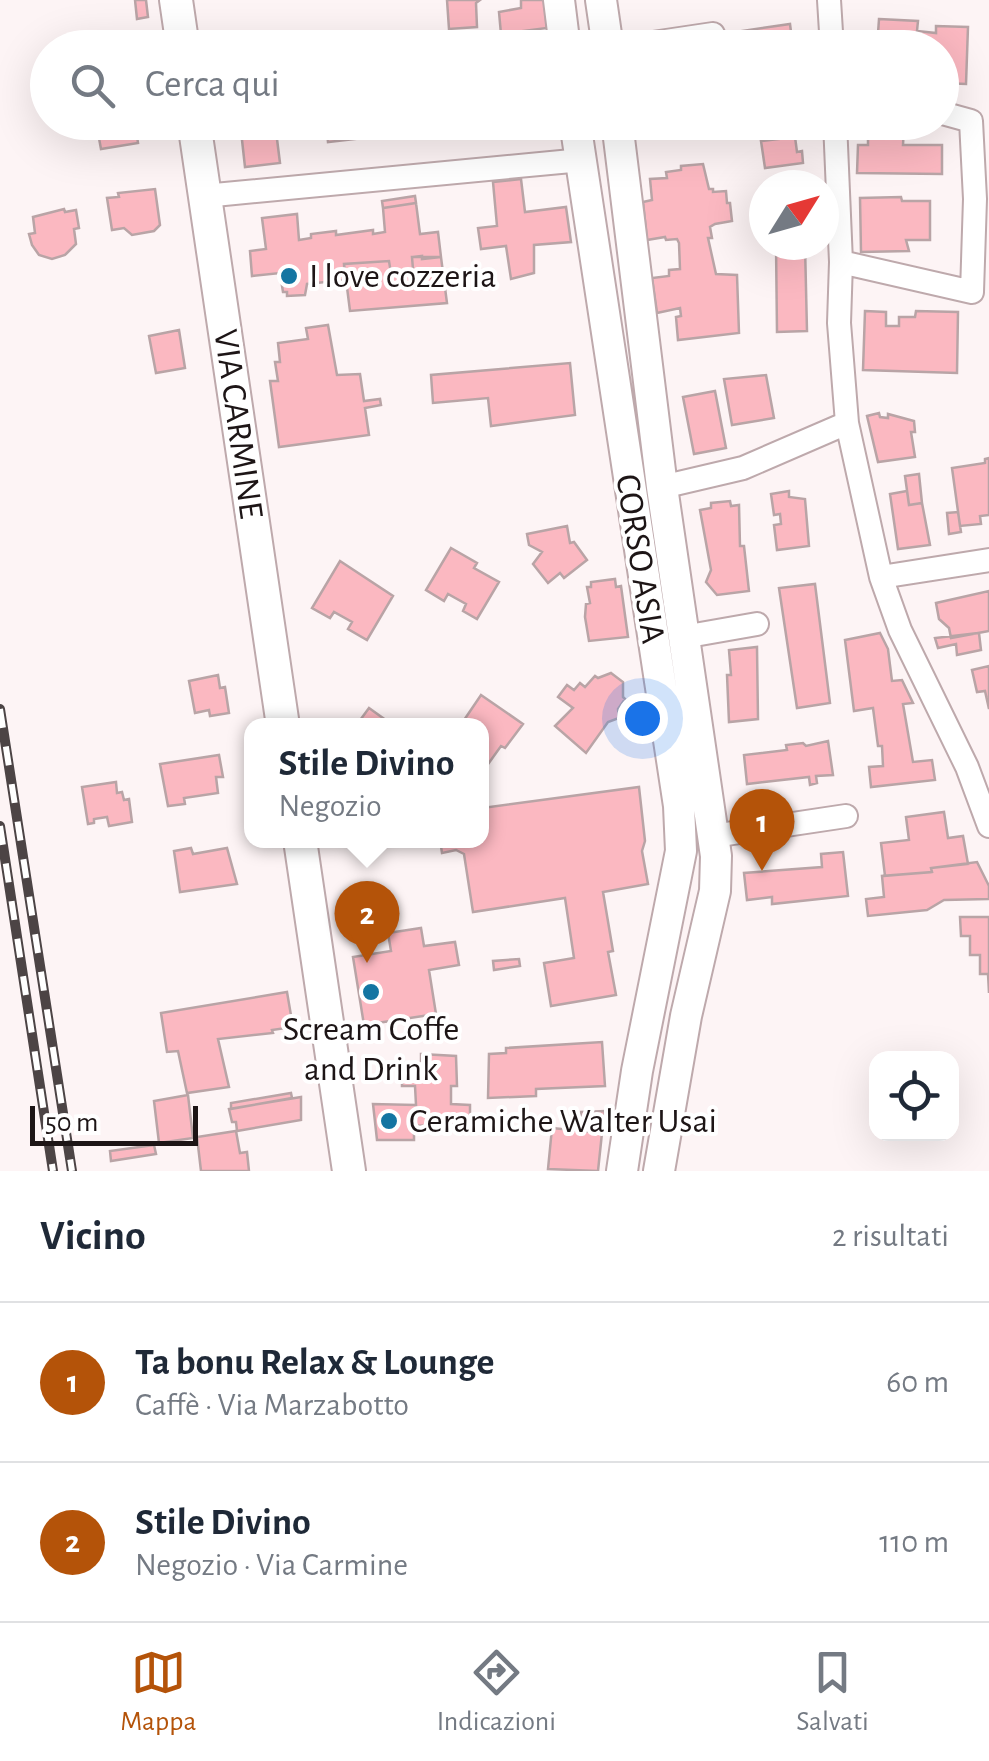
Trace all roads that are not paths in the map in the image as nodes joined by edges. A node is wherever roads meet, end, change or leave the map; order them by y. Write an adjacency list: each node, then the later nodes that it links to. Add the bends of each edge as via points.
1 (176, 0): 5 (main road)
2 (559, 0): 6 (street)
3 (601, 0): 7 (street)
4 (830, 0): 8 (street)
5 (180, 30)
6 (563, 30)
7 (605, 30)
8 (831, 30)
9 (959, 118): 16 (street, via 971,122 972,292)
10 (196, 140): 15 (main road, VIA CARMINE)
11 (579, 140): 14 (street, CORSO ASIA)
12 (619, 140): 18 (street, CORSO ASIA)
13 (836, 140): 16 (street)
14 (582, 160): 15 (street); 28 (street, CORSO ASIA, via 679,806 681,851)
15 (204, 196): 23 (main road, VIA CARMINE)
16 (841, 262): 17 (street)
17 (846, 424): 18 (street, via 742,468); 20 (street)
18 (662, 487): 22 (street, CORSO ASIA)
19 (989, 560): 20 (street)
20 (881, 578): 25 (street)
21 (757, 624): 22 (street)
22 (683, 637): 26 (street, CORSO ASIA)
23 (282, 718)
24 (846, 816): 26 (street)
25 (989, 826)
26 (713, 836): 29 (street, CORSO ASIA, via 715,892)
27 (301, 848): 30 (main road)
28 (650, 1007): 29 (street); 31 (street, CORSO ASIA)
29 (686, 1016): 32 (street, CORSO ASIA)
30 (349, 1171)
31 (622, 1171)
32 (659, 1171)

